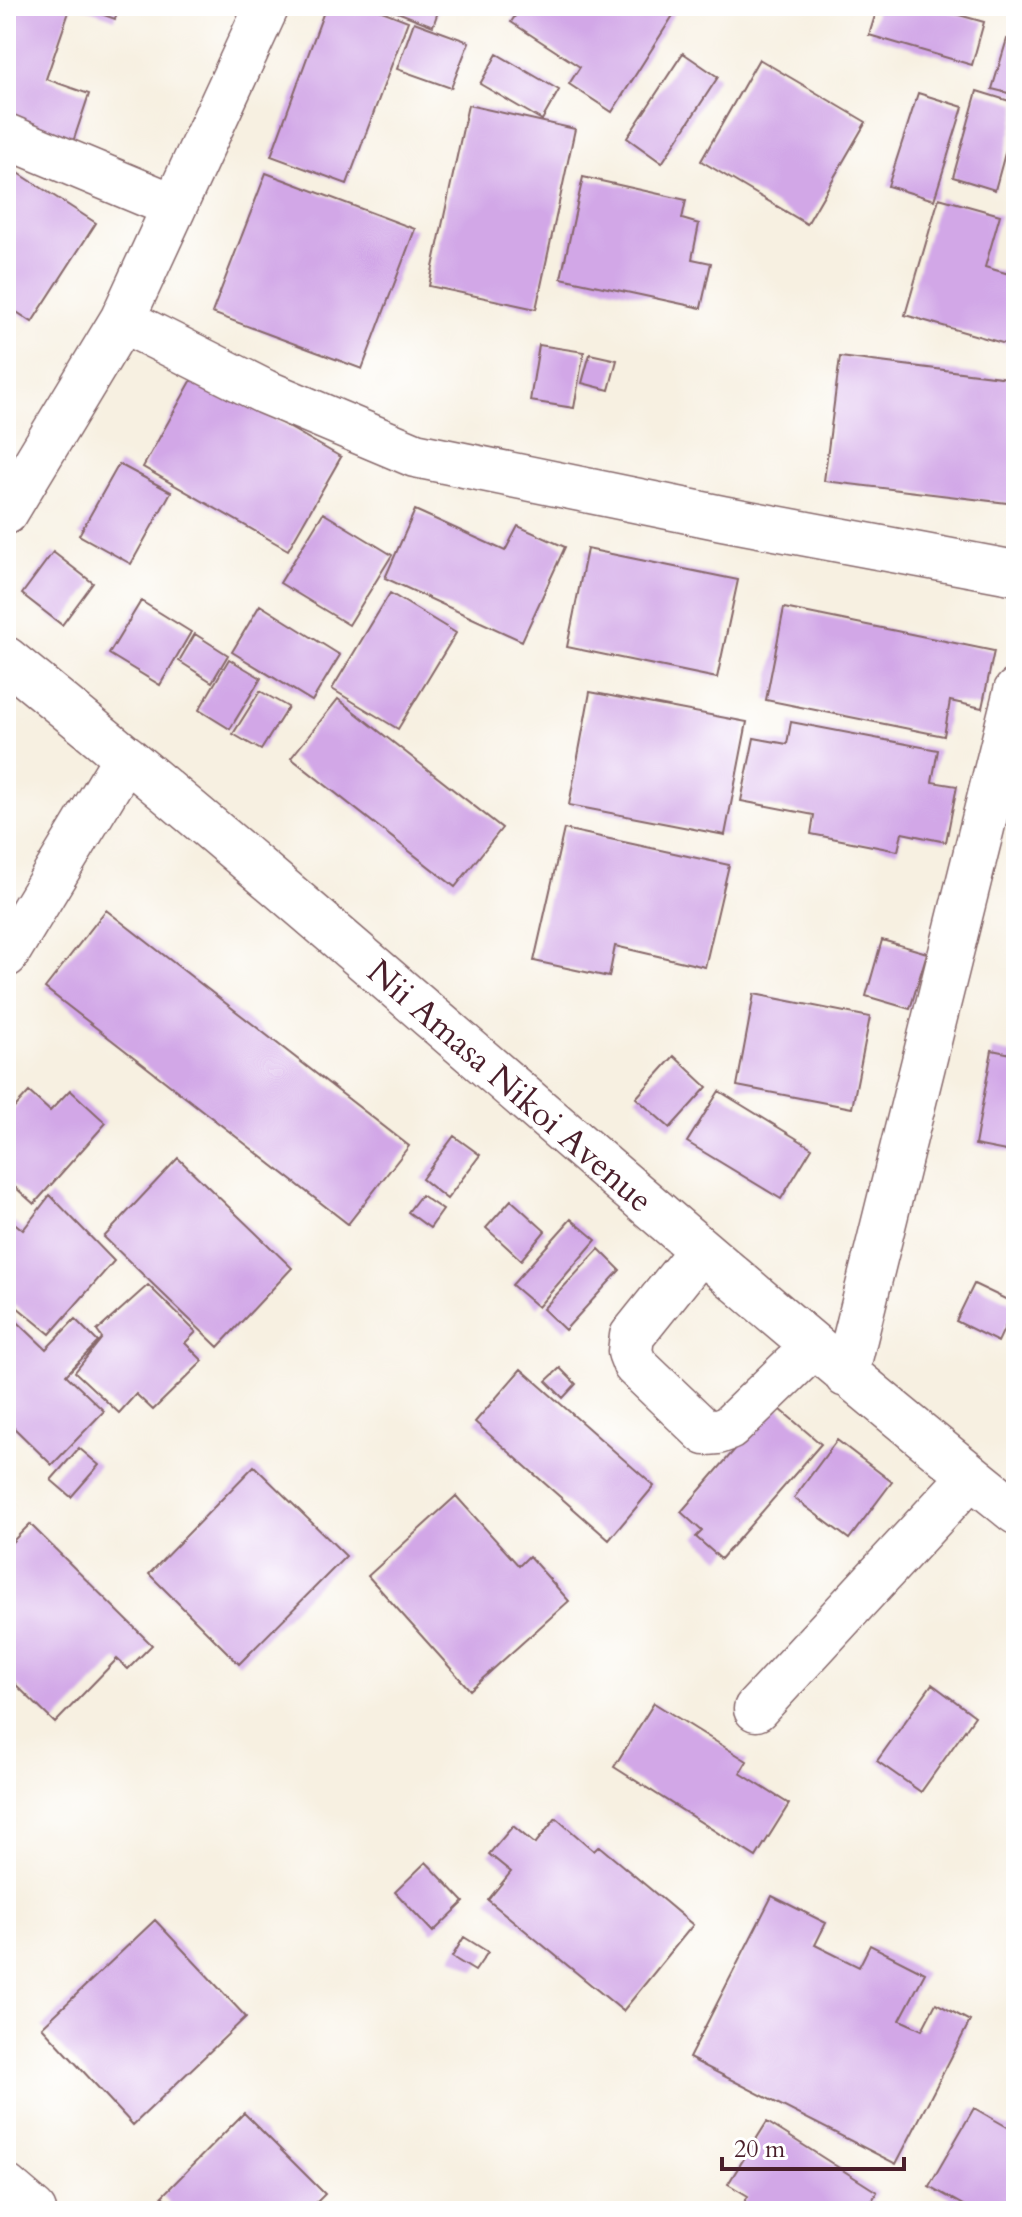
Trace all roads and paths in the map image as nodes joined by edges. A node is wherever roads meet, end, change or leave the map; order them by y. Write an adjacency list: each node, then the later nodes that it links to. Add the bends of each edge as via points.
1 (267, 6): 3 (street)
2 (6, 136): 3 (street)
3 (174, 206): 4 (street)
4 (122, 320): 5 (street); 6 (street, via 265,392 415,455)
5 (6, 512)
6 (1016, 573)
7 (6, 659): 9 (street, Nii Amasa Nikoi Avenue)
8 (1016, 691): 13 (street)
9 (126, 757): 10 (street); 11 (street, Nii Amasa Nikoi Avenue)
10 (6, 955)
11 (701, 1250): 12 (street, Nii Amasa Nikoi Avenue); 12 (street, via 632,1336 630,1352 635,1365 706,1433 729,1428)
12 (813, 1347): 13 (street, Nii Amasa Nikoi Avenue)
13 (846, 1375): 14 (street, Nii Amasa Nikoi Avenue)
14 (971, 1476): 15 (street, Nii Amasa Nikoi Avenue); 16 (street)
15 (1016, 1512)
16 (756, 1709)
17 (6, 2187): 18 (street)
18 (34, 2211)

